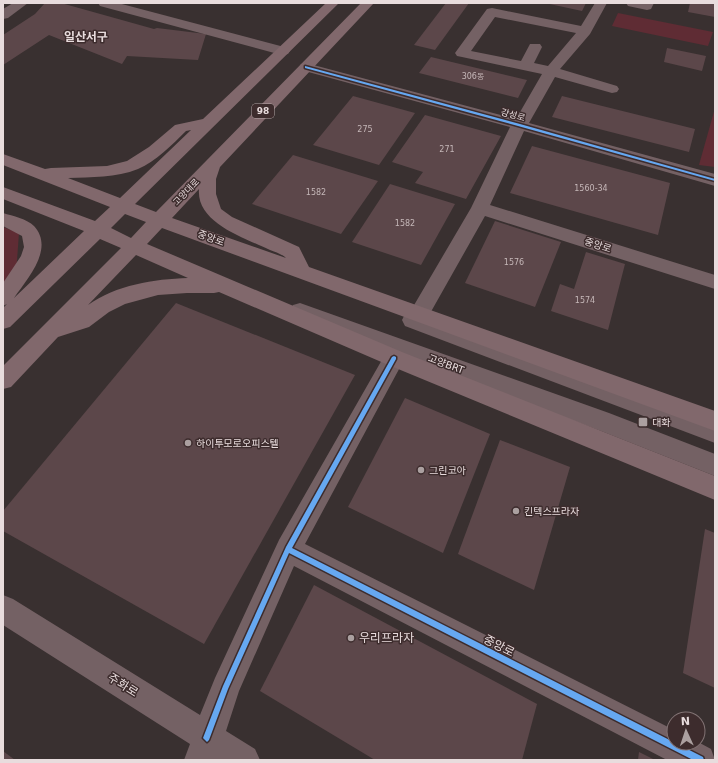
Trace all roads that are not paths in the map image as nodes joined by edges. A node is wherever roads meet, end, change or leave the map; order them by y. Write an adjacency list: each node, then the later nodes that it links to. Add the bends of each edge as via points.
1 (22, 3): 8 (street)
2 (104, 3): 11 (street)
3 (333, 3): 11 (main road)
4 (368, 3): 13 (main road, 고양대로 / 98)
5 (601, 3): 9 (street)
6 (632, 3): 7 (street, via 647,6)
7 (648, 3)
8 (3, 15)
9 (585, 31): 12 (street, via 492,12 462,53); 14 (street)
10 (535, 47): 12 (street)
11 (283, 51): 16 (main road)
12 (526, 66): 14 (street)
13 (306, 67): 17 (street, 강성로); 19 (main road, 고양대로 / 98)
14 (551, 71): 15 (street); 17 (street)
15 (612, 89)
16 (209, 122): 20 (main road, via 181,128 155,151 132,165 107,171); 23 (main road)
17 (519, 125): 21 (street, 강성로); 24 (street)
18 (3, 159): 20 (main road, 중앙로)
19 (213, 163): 26 (main road, 고양대로 / 98); 30 (main road, via 206,194 214,212 226,221 292,252)
20 (37, 173): 23 (main road, 중앙로)
21 (715, 180)
22 (3, 193): 27 (main road)
23 (122, 205): 26 (main road, 중앙로); 27 (main road)
24 (480, 208): 31 (street, 중앙로); 34 (street)
25 (3, 219): 33 (main road, via 21,226 29,232 34,242 28,264)
26 (159, 220): 28 (main road, 고양대로 / 98); 30 (main road, 중앙로)
27 (97, 230): 28 (main road); 35 (main road)
28 (134, 246): 29 (main road); 36 (main road, 고양대로 / 98)
29 (175, 265): 32 (main road); 41 (street, 고양BRT, via 609,423)
30 (302, 271): 34 (main road, 중앙로); 40 (street, via 391,312)
31 (715, 282)
32 (225, 286): 36 (main road, via 181,285 122,297 105,304 78,324); 37 (main road)
33 (3, 298)
34 (420, 313): 39 (main road, 중앙로)
35 (4, 318)
36 (51, 330): 38 (main road, 고양대로 / 98)
37 (394, 358): 42 (main road); 43 (street)
38 (3, 380)
39 (715, 421)
40 (715, 432)
41 (715, 465)
42 (715, 488)
43 (288, 549): 45 (street, via 225,688); 47 (street, 중앙로)
44 (3, 609): 45 (street, 주화로)
45 (204, 749): 46 (street, 주화로)
46 (244, 760)
47 (700, 760)

